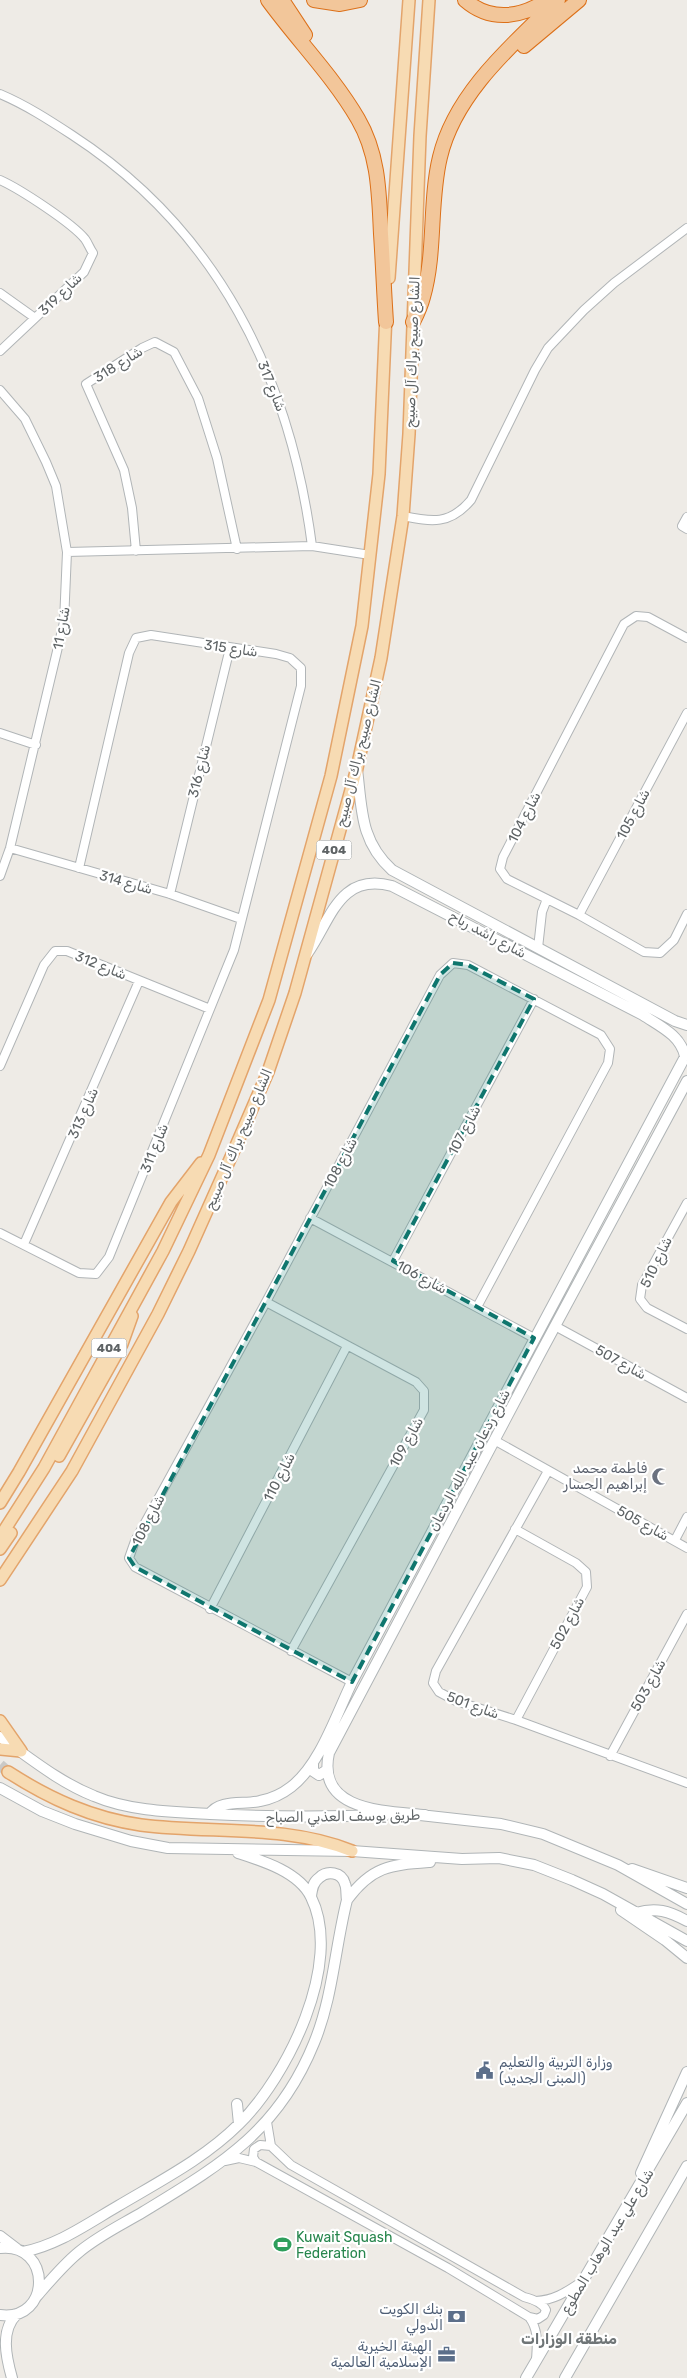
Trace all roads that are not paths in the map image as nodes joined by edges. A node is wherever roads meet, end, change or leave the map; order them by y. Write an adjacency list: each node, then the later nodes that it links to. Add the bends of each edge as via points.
1 (268, 0): 10 (highway)
2 (282, 0): 10 (highway)
3 (314, 0): 4 (highway, via 340,4)
4 (360, 0)
5 (409, 0): 17 (main road, الشارع صبيح براك آل صبيح / 404)
6 (429, 0): 18 (main road, الشارع صبيح براك آل صبيح / 404)
7 (465, 0): 9 (highway, via 484,12 506,16)
8 (579, 0): 12 (highway)
9 (551, 3): 12 (highway)
10 (328, 75): 17 (highway, via 358,120 376,166)
11 (0, 94): 24 (street, شارع 317, via 24,105 111,161 183,233 230,294 284,414 304,487)
12 (469, 95): 18 (highway, via 447,134 440,156 426,282)
13 (0, 180): 16 (street, شارع 319, via 58,217 85,239 93,253 84,272)
14 (687, 228): 21 (street, via 608,289 548,348 464,508 437,521)
15 (0, 293): 16 (street)
16 (35, 318): 19 (street, شارع 319)
17 (386, 322): 28 (main road, الشارع صبيح براك آل صبيح / 404, via 379,474)
18 (413, 322): 21 (main road, الشارع صبيح براك آل صبيح / 404)
19 (0, 351)
20 (0, 390): 27 (street, شارع 11, via 25,419 56,486)
21 (403, 516): 34 (main road, الشارع صبيح براك آل صبيح / 404, via 381,658)
22 (687, 518): 23 (street, via 682,526)
23 (687, 529)
24 (312, 546): 25 (street); 28 (street)
25 (237, 549): 26 (street); 26 (street, شارع 318, via 217,458 198,398 174,352 155,342 86,384 124,470)
26 (136, 551): 27 (street)
27 (67, 552): 33 (street, شارع 11, via 64,622)
28 (370, 555): 54 (main road, الشارع صبيح براك آل صبيح / 404, via 362,626 348,701 312,850 269,1000)
29 (687, 638): 39 (street, شارع 104, via 648,617 636,616 624,624 503,857 500,869 507,879)
30 (230, 648): 36 (street, شارع 315, via 151,635 136,638 129,653); 38 (street, شارع 316); 42 (street, شارع 315, via 276,654 290,658 301,668 301,686)
31 (687, 713): 41 (street, شارع 105)
32 (0, 733): 33 (street)
33 (36, 745): 35 (street, شارع 11)
34 (357, 768): 43 (street, شارع راشد رباح, via 365,829 375,852 383,861 399,874); 44 (main road, الشارع صبيح براك آل صبيح / 404)
35 (10, 848): 36 (street, شارع 314); 37 (street, شارع 11)
36 (79, 868): 38 (street, شارع 314)
37 (0, 876)
38 (170, 894): 42 (street, شارع 314)
39 (547, 899): 41 (street, شارع 104); 43 (street, via 542,912)
40 (687, 914): 41 (street, شارع 104, via 674,940 660,954 644,952)
41 (579, 915)
42 (241, 919): 47 (street, شارع 311, via 234,950)
43 (538, 948): 48 (street, شارع راشد رباح)
44 (303, 961): 50 (street, شارع راشد رباح, via 344,895 367,884 384,884 419,899); 83 (main road, الشارع صبيح براك آل صبيح / 404, via 268,1072 189,1251 72,1471)
45 (139, 980): 47 (street, شارع 312); 52 (street, شارع 312, via 67,951 55,951 44,965); 62 (street, شارع 313)
46 (534, 999): 58 (street, شارع 108, via 468,965 453,963 440,975); 63 (street, شارع 107); 66 (street, شارع 108, via 601,1035 609,1045 610,1053 608,1063)
47 (210, 1009): 62 (street, شارع 311, via 109,1256 96,1274 79,1273)
48 (674, 1021): 49 (street, شارع راشد رباح); 50 (street)
49 (687, 1025)
50 (669, 1032): 51 (street, شارع راشد رباح, via 680,1042)
51 (686, 1055): 55 (street, شارع ردعان عبد الله الردعان)
52 (0, 1066)
53 (687, 1082): 56 (street, شارع ردعان عبد الله الردعان)
54 (210, 1155): 64 (main road, الشارع صبيح براك آل صبيح / 404); 74 (main road, via 171,1202)
55 (632, 1158): 56 (street); 59 (street, شارع ردعان عبد الله الردعان)
56 (642, 1164): 60 (street, شارع ردعان عبد الله الردعان)
57 (687, 1203): 68 (street, شارع 510, via 642,1285 640,1299 647,1308)
58 (310, 1218): 63 (street, شارع 106); 65 (street, شارع 108)
59 (594, 1225): 60 (street); 69 (street, شارع ردعان عبد الله الردعان)
60 (606, 1231): 67 (street, شارع ردعان عبد الله الردعان)
61 (0, 1233): 62 (street, شارع 311)
62 (24, 1244)
63 (393, 1261): 66 (street, شارع 106)
64 (135, 1302): 77 (main road, الشارع صبيح براك آل صبيح / 404, via 44,1468); 82 (main road, via 122,1344 51,1470)
65 (266, 1302): 70 (street, شارع 109); 86 (street, شارع 108, via 135,1541 129,1558 135,1567)
66 (477, 1307): 69 (street, شارع 106)
67 (554, 1326): 71 (street, شارع 507); 72 (street, شارع ردعان عبد الله الردعان)
68 (687, 1328)
69 (534, 1338): 78 (street, شارع ردعان عبد الله الردعان)
70 (347, 1346): 86 (street, شارع 110); 88 (street, شارع 109, via 416,1382 424,1391 424,1410)
71 (687, 1398)
72 (494, 1440): 73 (street, شارع 505); 80 (street, شارع ردعان عبد الله الردعان)
73 (548, 1471): 76 (street, شارع 501); 79 (street, شارع 505)
74 (0, 1503)
75 (687, 1517): 79 (street)
76 (515, 1530): 90 (street, شارع 502, via 576,1563 586,1572 587,1587); 90 (street, شارع 501, via 436,1671 433,1683 439,1692 456,1701)
77 (0, 1537)
78 (429, 1537): 80 (street); 89 (street, شارع ردعان عبد الله الردعان)
79 (675, 1540): 81 (street, شارع 505)
80 (439, 1543): 97 (street, شارع ردعان عبد الله الردعان, via 329,1753)
81 (687, 1548)
82 (0, 1549)
83 (7, 1571): 84 (main road, الشارع صبيح براك آل صبيح / 404); 85 (main road)
84 (0, 1580)
85 (0, 1588)
86 (210, 1609): 88 (street, شارع 108)
87 (687, 1614): 95 (street, شارع 503)
88 (291, 1651): 89 (street, شارع 108)
89 (352, 1682): 96 (street, شارع ردعان عبد الله الردعان)
90 (516, 1720): 95 (street, شارع 501)
91 (0, 1721): 94 (main road)
92 (0, 1738): 94 (street, طريق يوسف العذبي الصباح)
93 (0, 1748): 94 (main road)
94 (21, 1752): 101 (street, طريق يوسف العذبي الصباح, via 95,1797 147,1809)
95 (610, 1756): 99 (street, شارع 501)
96 (313, 1764): 97 (street, via 313,1771 319,1775); 101 (street, شارع ردعان عبد الله الردعان, via 298,1781 281,1793 260,1801 221,1805)
97 (327, 1770): 102 (street, via 333,1788 354,1804)
98 (8, 1772): 104 (main road, via 58,1801 109,1819 157,1826 290,1834 322,1840)
99 (687, 1783)
100 (0, 1788): 103 (street, via 50,1814 131,1841 177,1848)
101 (210, 1814): 102 (street, طريق يوسف العذبي الصباح, via 280,1818)
102 (425, 1815): 106 (street, طريق يوسف العذبي الصباح, via 501,1824 543,1834)
103 (228, 1849): 104 (street); 109 (street, via 290,1875)
104 (352, 1851): 105 (street)
105 (462, 1859): 108 (street, via 498,1858 534,1865); 110 (street, via 380,1869 360,1882)
106 (618, 1865): 107 (street, via 647,1872); 111 (street, طريق يوسف العذبي الصباح)
107 (687, 1888)
108 (603, 1894): 112 (street); 115 (street)
109 (311, 1896): 110 (street, via 319,1877 336,1873 346,1884); 120 (street, via 320,1935 319,1960 308,2009 296,2042 275,2079)
110 (347, 1900): 119 (street, via 330,1993 315,2043 292,2087)
111 (687, 1904)
112 (636, 1912): 113 (street, via 660,1909); 114 (street)
113 (687, 1921)
114 (687, 1941)
115 (687, 1958)
116 (687, 2072): 126 (street)
117 (687, 2103): 126 (street, شارع علي عبد الوهاب المطوع)
118 (237, 2104): 120 (street)
119 (266, 2122): 121 (street); 122 (street)
120 (239, 2124): 130 (street, via 170,2175 53,2244)
121 (271, 2146): 123 (street, via 260,2145 254,2149); 133 (street, via 291,2165 314,2179)
122 (225, 2161): 123 (street, via 239,2158); 132 (street, via 96,2240 63,2267)
123 (256, 2162): 136 (street, via 448,2268)
124 (687, 2166): 127 (street)
125 (687, 2172): 127 (street)
126 (626, 2210): 131 (street, شارع علي عبد الوهاب المطوع)
127 (658, 2219): 140 (street)
128 (0, 2236): 130 (street)
129 (0, 2248): 130 (street)
130 (21, 2251): 132 (street, via 36,2267 40,2286)
131 (581, 2282): 133 (street, via 550,2300); 137 (street, شارع علي عبد الوهاب المطوع)
132 (37, 2296): 134 (street)
133 (536, 2301): 136 (street, via 544,2306 544,2315 538,2319)
134 (17, 2314): 135 (street); 138 (street, via 10,2320 5,2334)
135 (0, 2316)
136 (529, 2317): 137 (street, via 537,2335)
137 (535, 2362): 139 (street, شارع علي عبد الوهاب المطوع)
138 (12, 2378)
139 (526, 2378)
140 (565, 2378)

